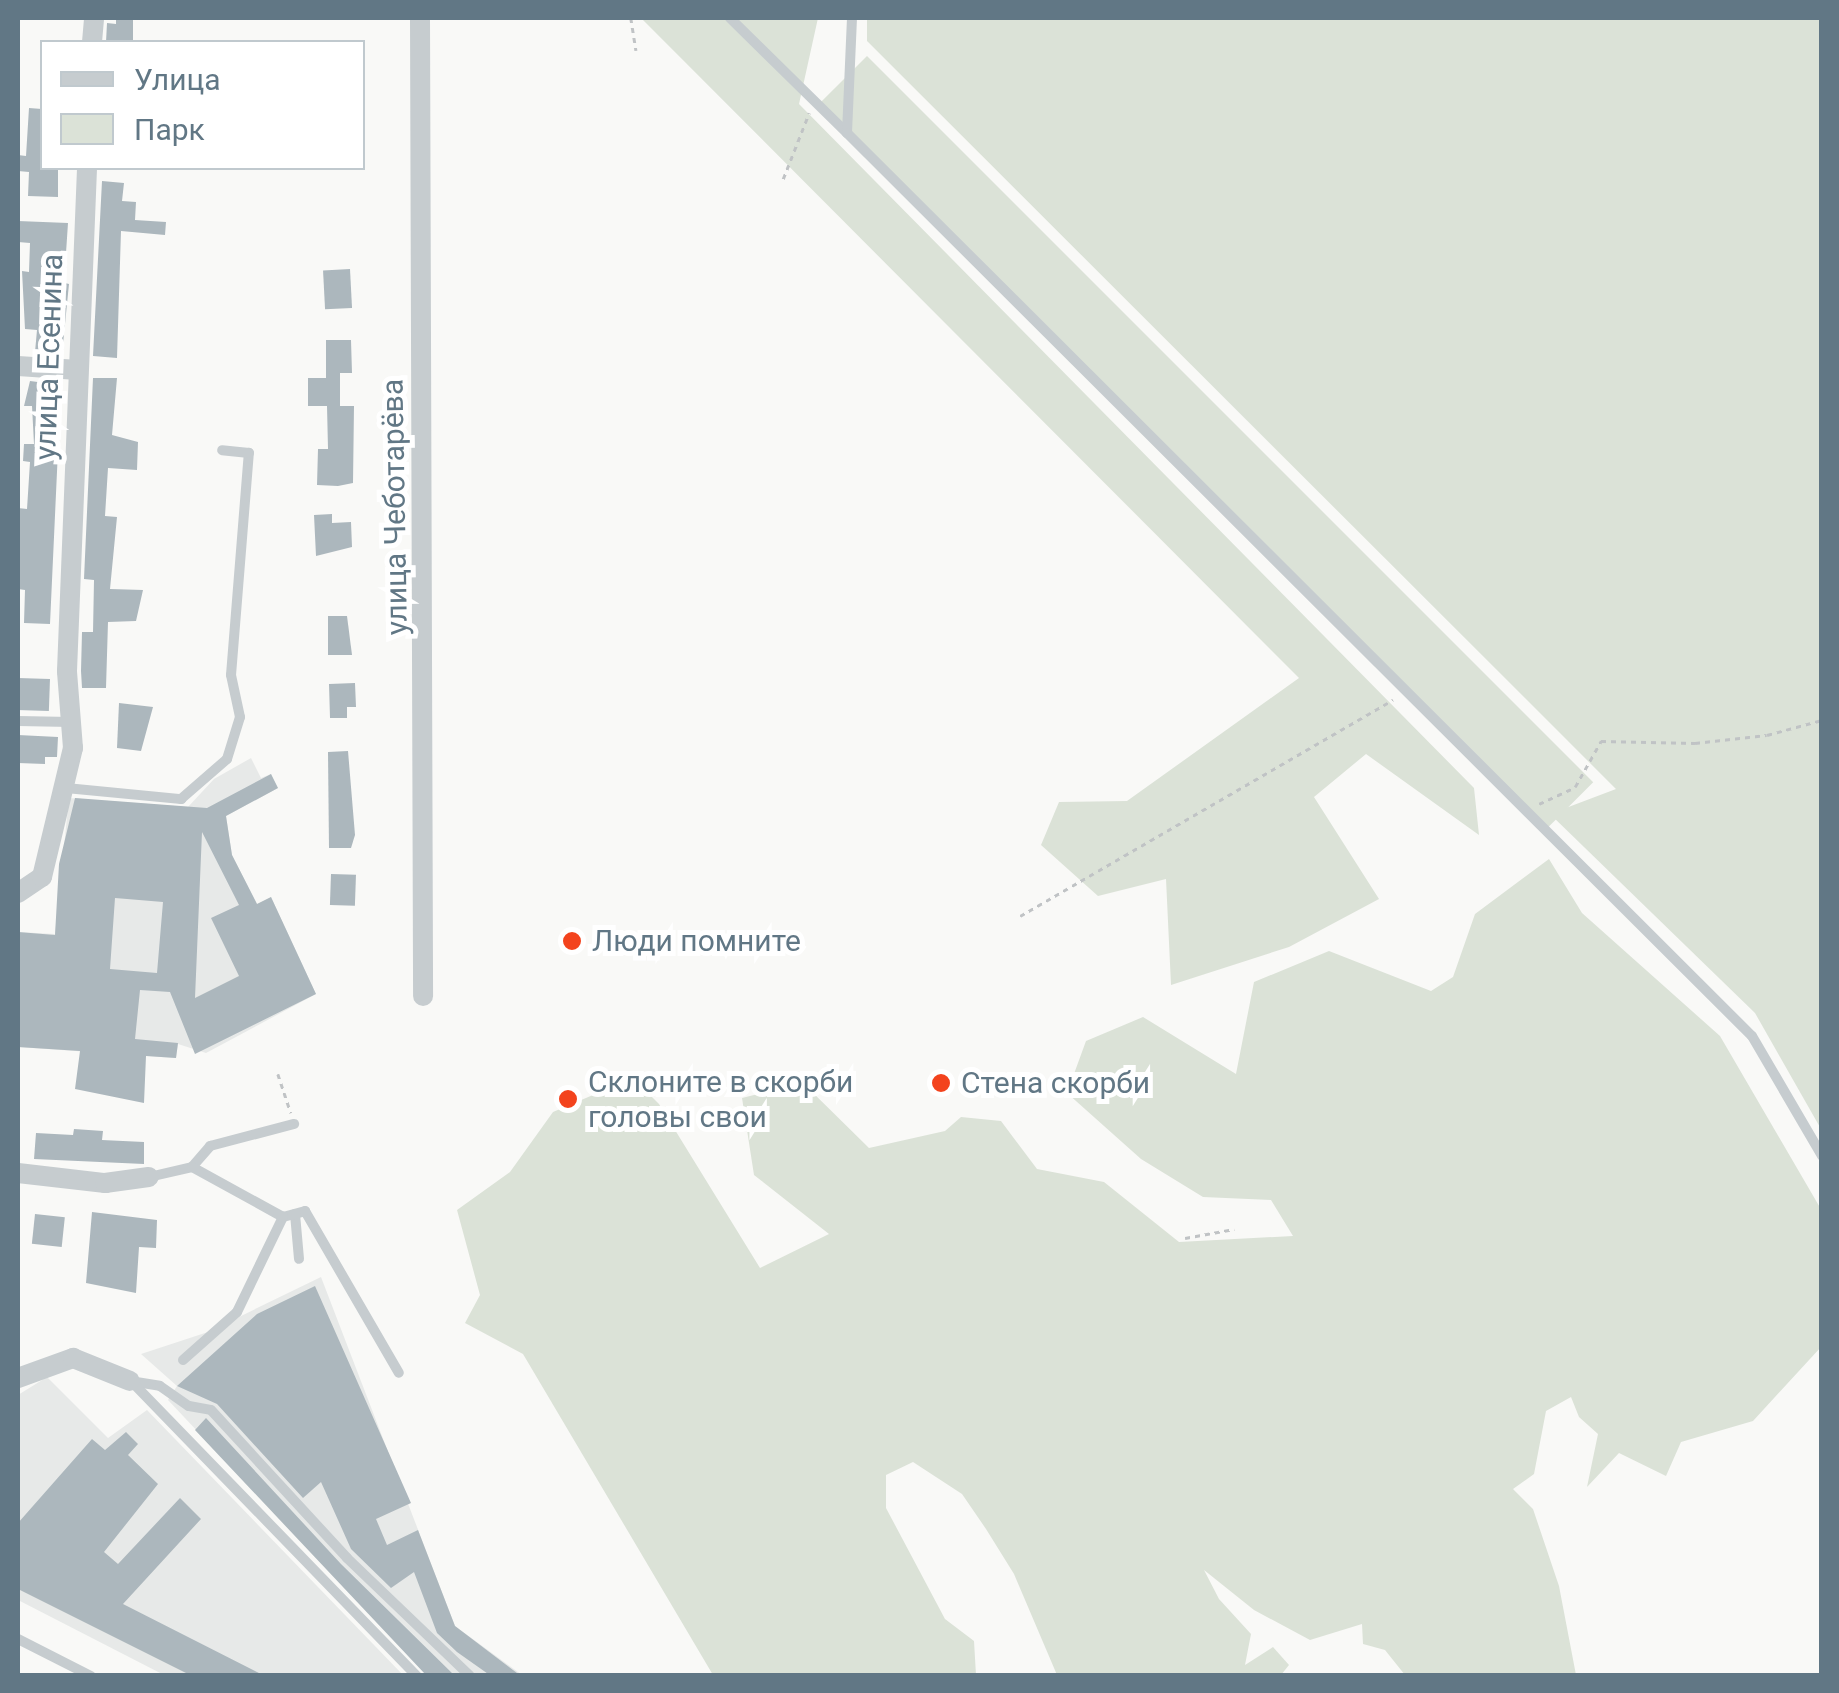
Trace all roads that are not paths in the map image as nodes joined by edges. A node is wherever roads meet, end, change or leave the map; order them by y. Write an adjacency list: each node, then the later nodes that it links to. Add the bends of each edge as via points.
1 (420, 18): 13 (street, улица Чеботарёва)
2 (730, 18): 4 (lane)
3 (852, 18): 4 (lane)
4 (847, 133): 15 (lane, via 1752,1036)
5 (87, 170): 7 (street, улица Есенина)
6 (18, 366): 7 (street)
7 (78, 370): 10 (street, улица Есенина, via 67,671)
8 (222, 450): 11 (lane, via 249,452 231,675 240,717 228,759 181,799)
9 (18, 721): 10 (lane)
10 (74, 722): 11 (street, улица Есенина)
11 (66, 788): 12 (street, улица Есенина, via 42,877)
12 (18, 892)
13 (423, 996)
14 (294, 1124): 16 (lane, via 210,1146)
15 (1822, 1156)
16 (192, 1168): 18 (lane); 19 (lane)
17 (18, 1173): 18 (street, via 105,1183)
18 (149, 1177)
19 (289, 1215): 20 (lane); 21 (lane, via 237,1312); 22 (lane, via 305,1211)
20 (298, 1259)
21 (182, 1360)
22 (398, 1374)
23 (18, 1378): 24 (street, via 73,1358)
24 (130, 1381): 29 (lane); 30 (lane, via 160,1386 188,1406 211,1410 346,1558)
25 (18, 1639): 26 (lane)
26 (64, 1663): 27 (lane); 28 (lane)
27 (58, 1676)
28 (91, 1676)
29 (418, 1676)
30 (470, 1676)

